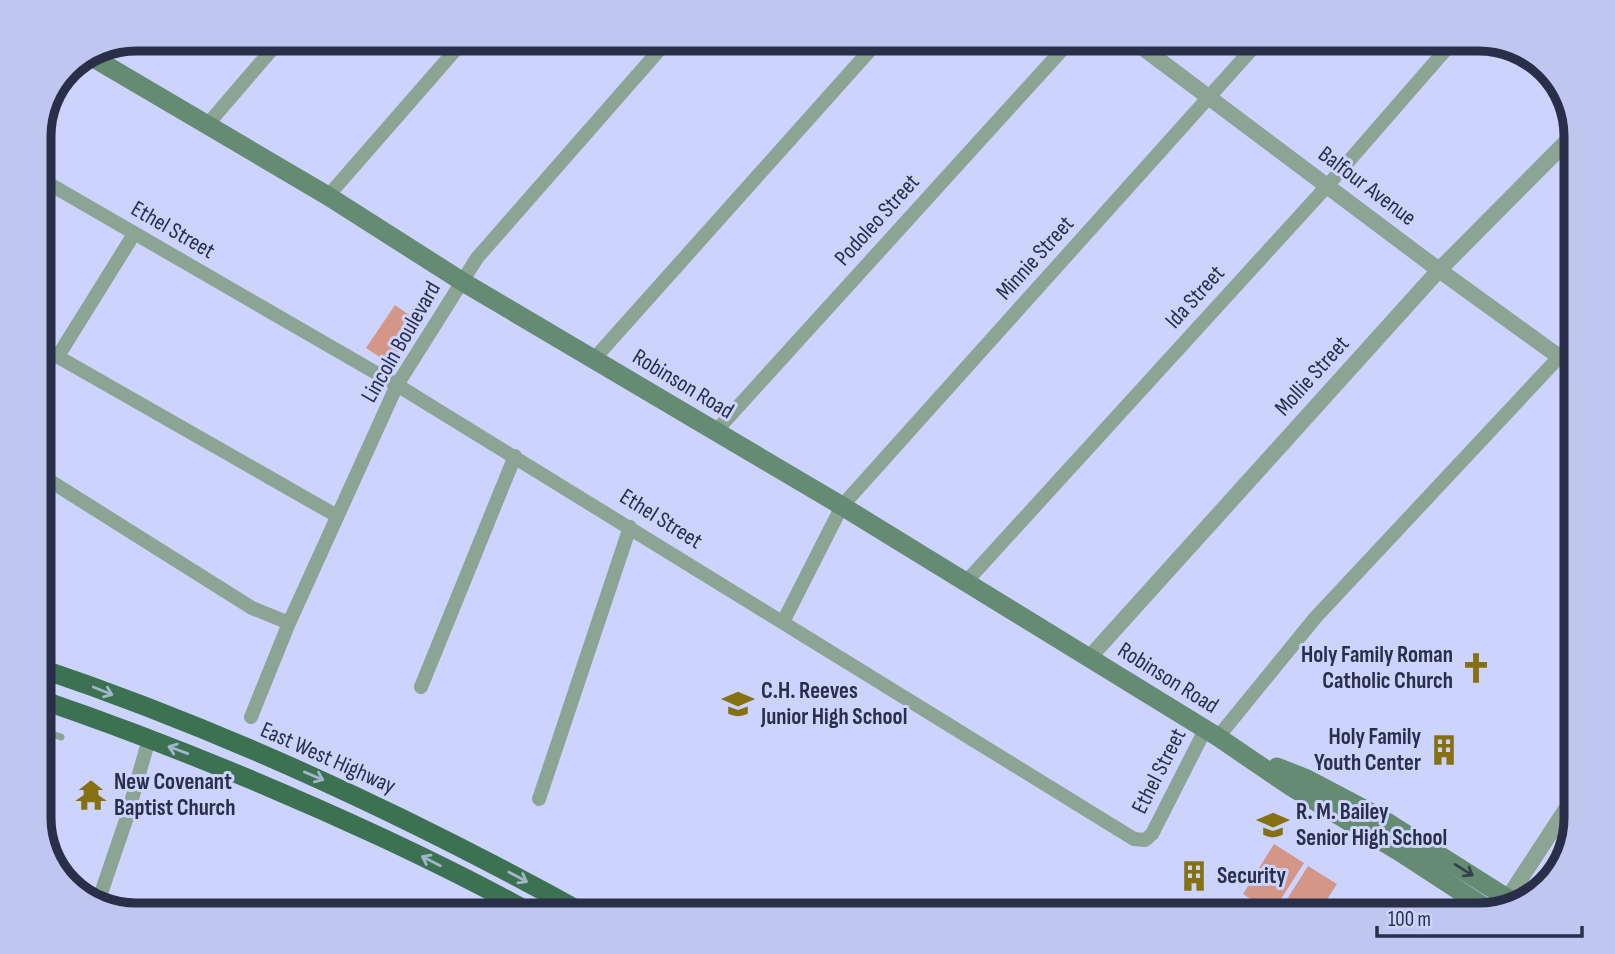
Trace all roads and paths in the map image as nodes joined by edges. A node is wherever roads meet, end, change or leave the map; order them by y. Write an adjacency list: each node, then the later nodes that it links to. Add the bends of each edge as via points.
1 (271, 51): 11 (street)
2 (455, 51): 15 (street)
3 (658, 51): 18 (street, Lincoln Boulevard, via 477,258)
4 (868, 51): 23 (street)
5 (1060, 51): 26 (street, Podoleo Street)
6 (1148, 51): 10 (street, Balfour Avenue)
7 (1250, 51): 10 (street, Minnie Street)
8 (1444, 51): 14 (street, Ida Street)
9 (97, 60): 11 (main road, Robinson Road)
10 (1210, 97): 14 (street, Balfour Avenue); 29 (street, Minnie Street)
11 (207, 125): 15 (main road, Robinson Road)
12 (1564, 144): 17 (street, Mollie Street)
13 (51, 185): 16 (street, Ethel Street)
14 (1328, 185): 17 (street, Balfour Avenue); 32 (street, Ida Street)
15 (328, 196): 18 (main road, Robinson Road)
16 (134, 234): 22 (street); 25 (street, Ethel Street)
17 (1439, 270): 21 (street, Balfour Avenue); 35 (street, Mollie Street)
18 (463, 282): 23 (main road, Robinson Road); 25 (street, Lincoln Boulevard)
19 (1564, 350): 21 (street)
20 (51, 352): 22 (street)
21 (1559, 355): 24 (street, Balfour Avenue); 41 (street)
22 (58, 356): 30 (street)
23 (594, 359): 26 (main road, Robinson Road)
24 (1564, 359)
25 (397, 385): 27 (street, Ethel Street); 30 (street, Lincoln Boulevard)
26 (715, 432): 29 (main road, Robinson Road)
27 (515, 456): 31 (street, Ethel Street); 37 (street)
28 (51, 482): 34 (street, via 252,608)
29 (842, 506): 32 (main road, Robinson Road); 33 (street, Minnie Street)
30 (337, 516): 34 (street, Lincoln Boulevard)
31 (630, 527): 33 (street, Ethel Street); 45 (street)
32 (965, 583): 35 (main road, Robinson Road)
33 (783, 622): 41 (street, Ethel Street, via 1139,841 1153,834)
34 (289, 623): 39 (street, Lincoln Boulevard)
35 (1089, 658): 41 (main road, Robinson Road)
36 (51, 672): 51 (highway, East West Highway, one-way to 51, via 331,783)
37 (421, 687)
38 (51, 703): 43 (highway)
39 (251, 716)
40 (51, 734): 42 (lane)
41 (1212, 734): 44 (main road, Robinson Road)
42 (61, 737)
43 (149, 739): 47 (street); 50 (highway, one-way to 43, via 329,813)
44 (1247, 756): 49 (main road, Robinson Road, one-way to 49, via 1343,797); 52 (main road, Robinson Road)
45 (539, 799)
46 (1564, 814): 48 (street)
47 (100, 896)
48 (1514, 896)
49 (1502, 900)
50 (511, 903)
51 (564, 903)
52 (1478, 903)

